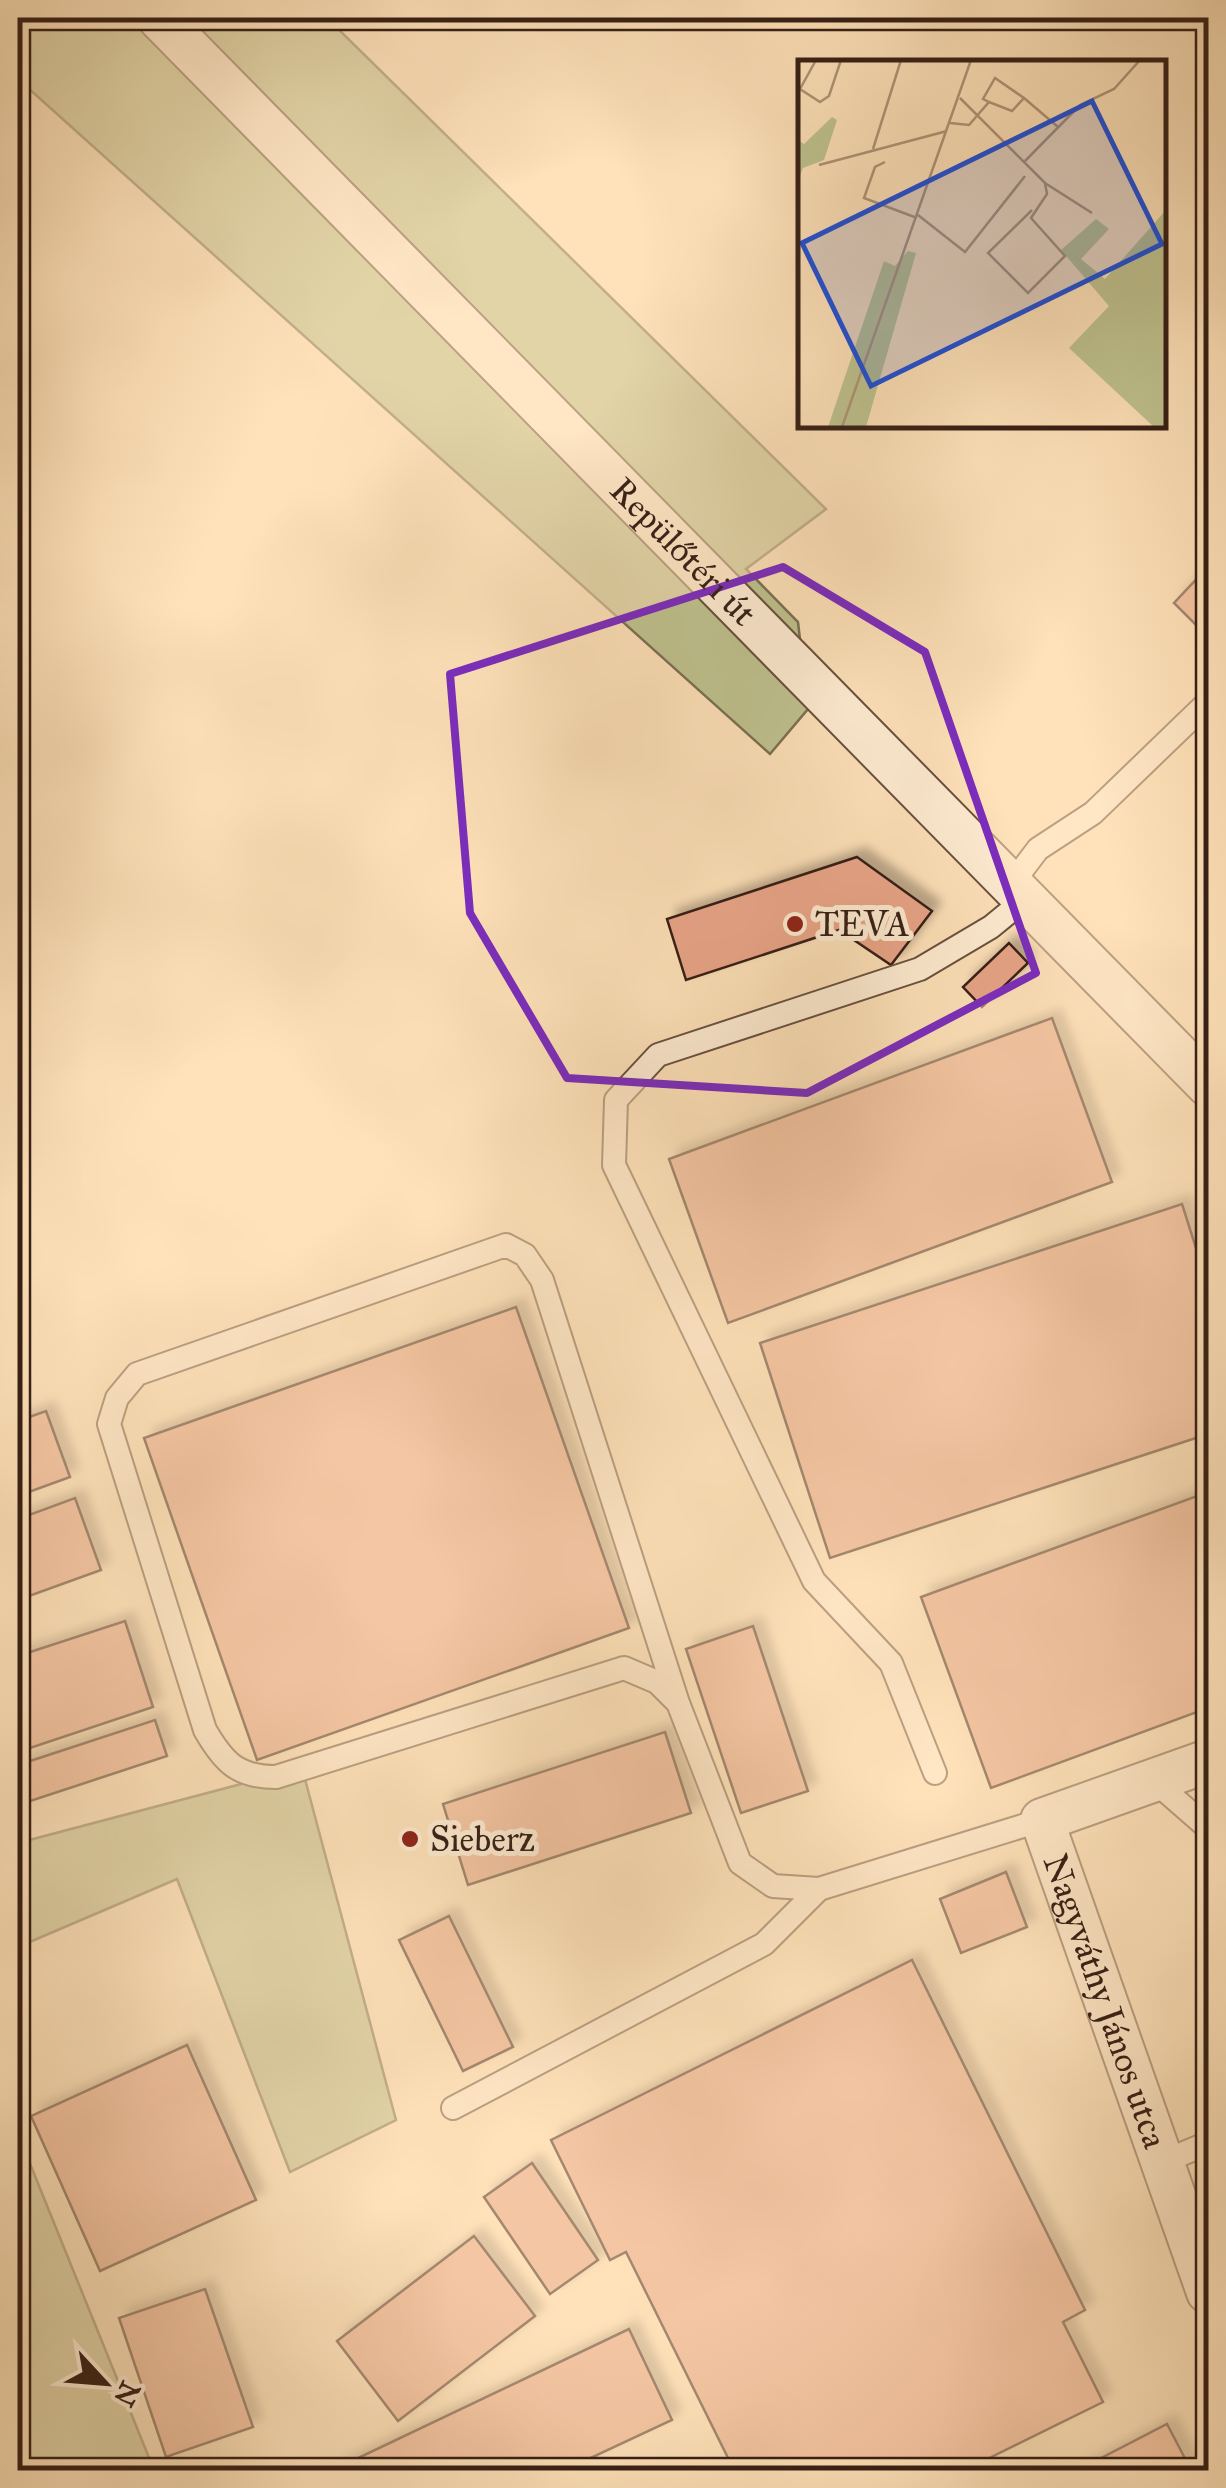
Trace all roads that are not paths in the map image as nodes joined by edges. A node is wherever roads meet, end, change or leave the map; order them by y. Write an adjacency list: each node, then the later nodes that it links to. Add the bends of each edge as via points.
1 (159, 18): 3 (street, Repülőtéri út)
2 (1208, 702): 3 (lane, via 1092,812 1038,849)
3 (1017, 893): 4 (street, Repülőtéri út); 7 (lane, via 991,928 920,969 658,1055 616,1100 614,1166 814,1581 891,1663)
4 (1208, 1086)
5 (678, 1703): 5 (lane, via 656,1682 624,1668 276,1776 246,1776 222,1758 205,1730 109,1424 117,1398 137,1374 155,1367 506,1245 526,1254 542,1280); 11 (lane, via 740,1863 773,1886)
6 (1208, 1761): 8 (street)
7 (934, 1772)
8 (1154, 1780): 9 (street); 10 (lane)
9 (1042, 1820): 11 (lane); 14 (street, Nagyváthy János utca)
10 (1208, 1828)
11 (820, 1889): 12 (lane, via 764,1944)
12 (453, 2108)
13 (1208, 2143): 14 (lane)
14 (1163, 2162): 15 (street, Nagyváthy János utca)
15 (1208, 2292)

